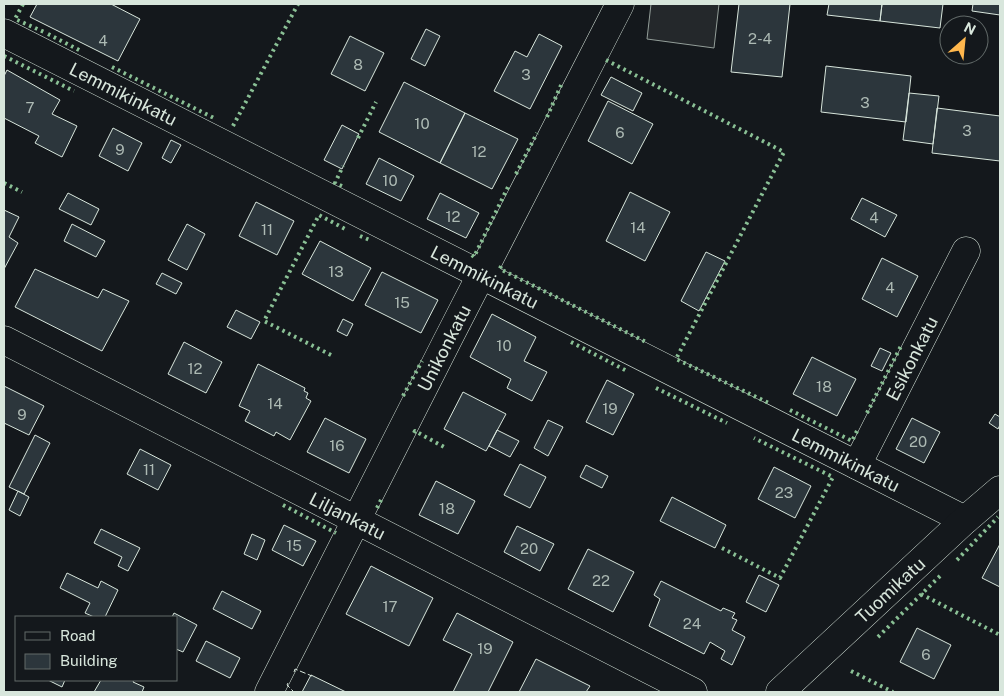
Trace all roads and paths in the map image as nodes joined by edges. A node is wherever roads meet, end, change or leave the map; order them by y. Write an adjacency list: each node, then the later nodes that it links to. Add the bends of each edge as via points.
1 (620, 4): 4 (street, Unikonkatu)
2 (4, 33): 4 (street, Lemmikinkatu)
3 (966, 251): 6 (street, Esikonkatu)
4 (482, 276): 6 (street, Lemmikinkatu); 8 (street, Unikonkatu)
5 (4, 340): 8 (street, Liljankatu)
6 (857, 465): 9 (street, Lemmikinkatu)
7 (1000, 490): 9 (street, Tuomikatu)
8 (355, 520): 10 (street, Unikonkatu); 11 (street, Liljankatu)
9 (965, 520): 12 (street, Tuomikatu)
10 (269, 692)
11 (693, 692)
12 (780, 692)

